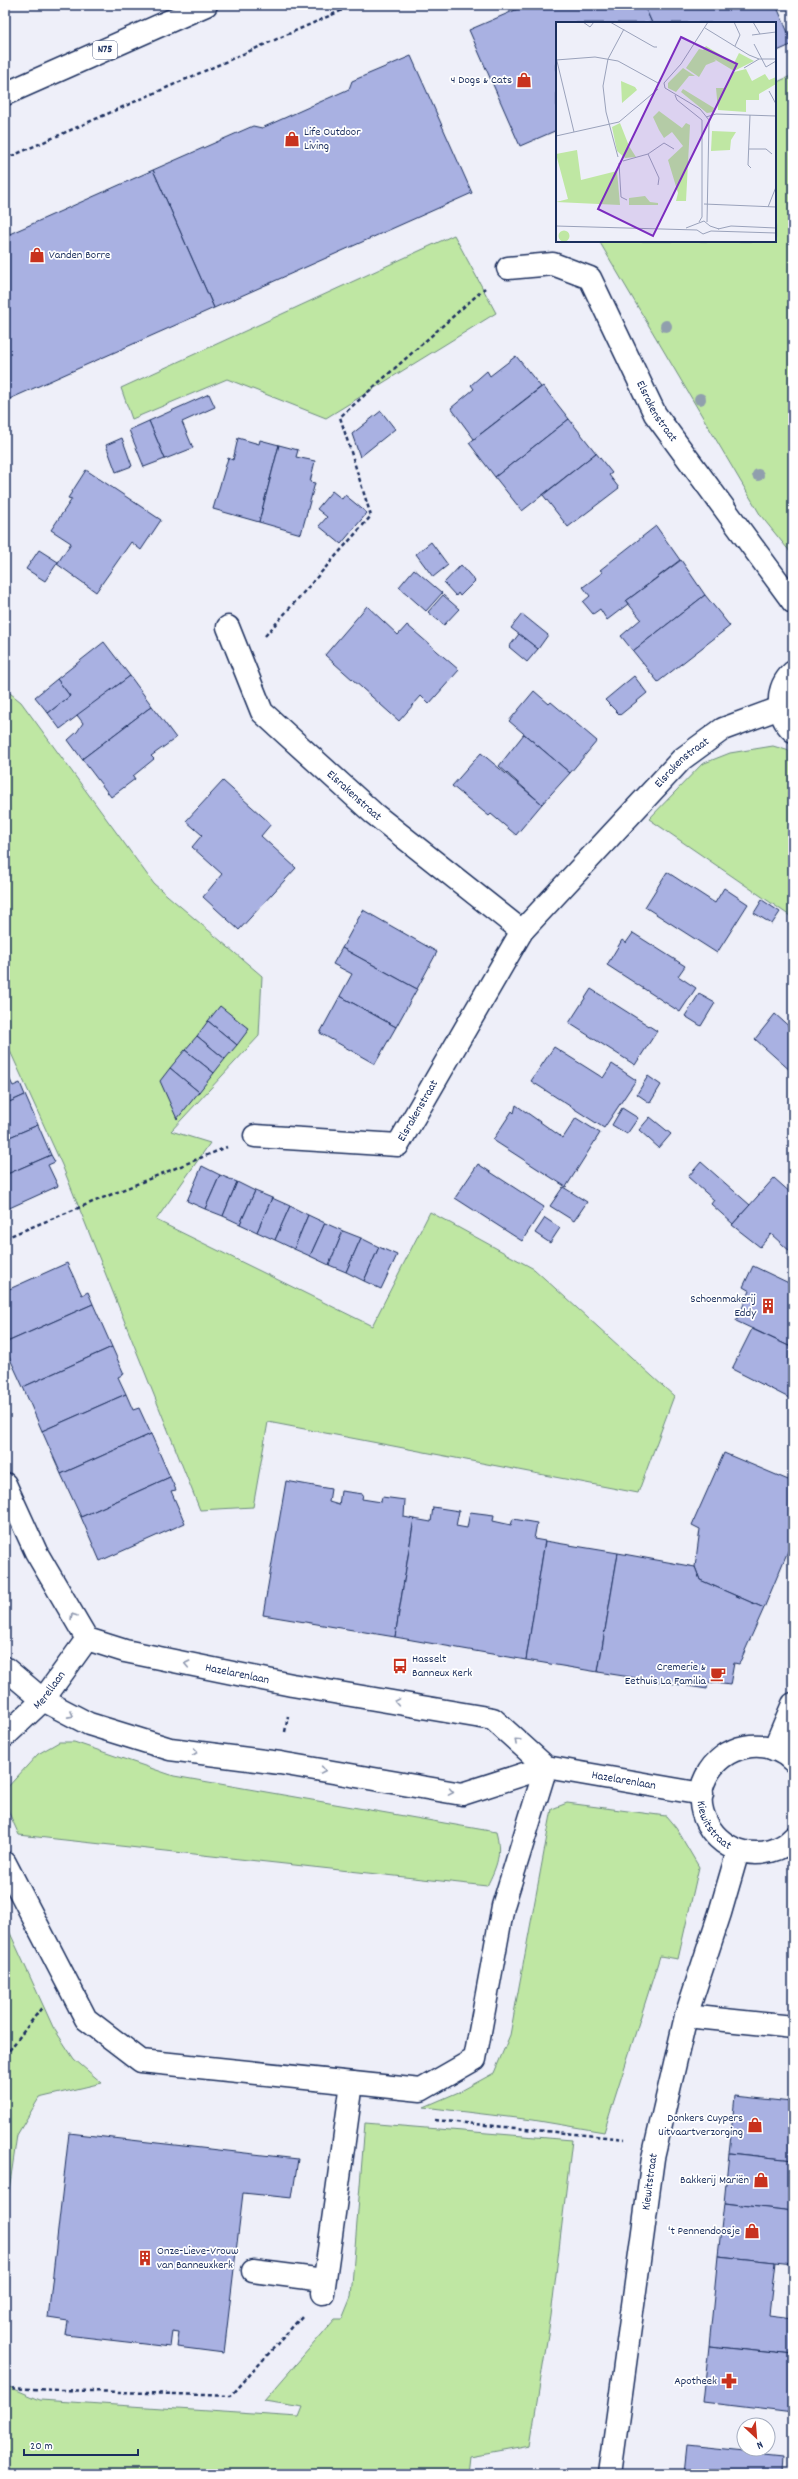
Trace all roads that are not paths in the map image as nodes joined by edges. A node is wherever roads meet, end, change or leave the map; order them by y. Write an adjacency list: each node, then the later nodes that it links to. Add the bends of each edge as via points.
1 (206, 5): 2 (street, N75)
2 (5, 94)
3 (508, 268): 4 (street, Elsrakenstraat, via 553,264 590,278 655,414)
4 (793, 602)
5 (228, 627): 9 (street, Elsrakenstraat, via 262,712 374,813)
6 (793, 672): 7 (street, via 788,676 780,692)
7 (780, 708): 8 (street, via 786,724); 9 (street, Elsrakenstraat, via 723,729 682,759)
8 (793, 731)
9 (522, 931): 10 (street, Elsrakenstraat, via 398,1145)
10 (255, 1136)
11 (5, 1484): 12 (street, one-way to 11, via 36,1552)
12 (87, 1639): 14 (street, Merellaan); 19 (street, Hazelarenlaan, one-way to 12, via 493,1719 292,1685 125,1651)
13 (5, 1668): 14 (street, Hazelarenlaan)
14 (43, 1700): 16 (street, Merellaan); 19 (street, Hazelarenlaan, one-way to 19, via 89,1724 170,1749 280,1763 462,1794)
15 (793, 1704): 17 (street)
16 (5, 1736)
17 (774, 1749): 18 (street, Kiewitstraat); 20 (street, Kiewitstraat, via 758,1745 742,1747 727,1754 714,1765 705,1778)
18 (793, 1761)
19 (546, 1767): 20 (street, Hazelarenlaan); 26 (street, via 503,1906 475,2059 421,2090)
20 (702, 1794): 22 (street, Kiewitstraat, via 702,1806 710,1829 727,1846)
21 (793, 1838): 22 (street, Kiewitstraat, via 774,1850 756,1854)
22 (738, 1851): 24 (street, Kiewitstraat)
23 (5, 1863): 26 (street, via 86,2019 141,2061)
24 (686, 2016): 25 (street); 28 (street, Kiewitstraat, via 657,2143)
25 (793, 2027)
26 (352, 2083): 27 (street, via 324,2286)
27 (253, 2271)
28 (610, 2474)

